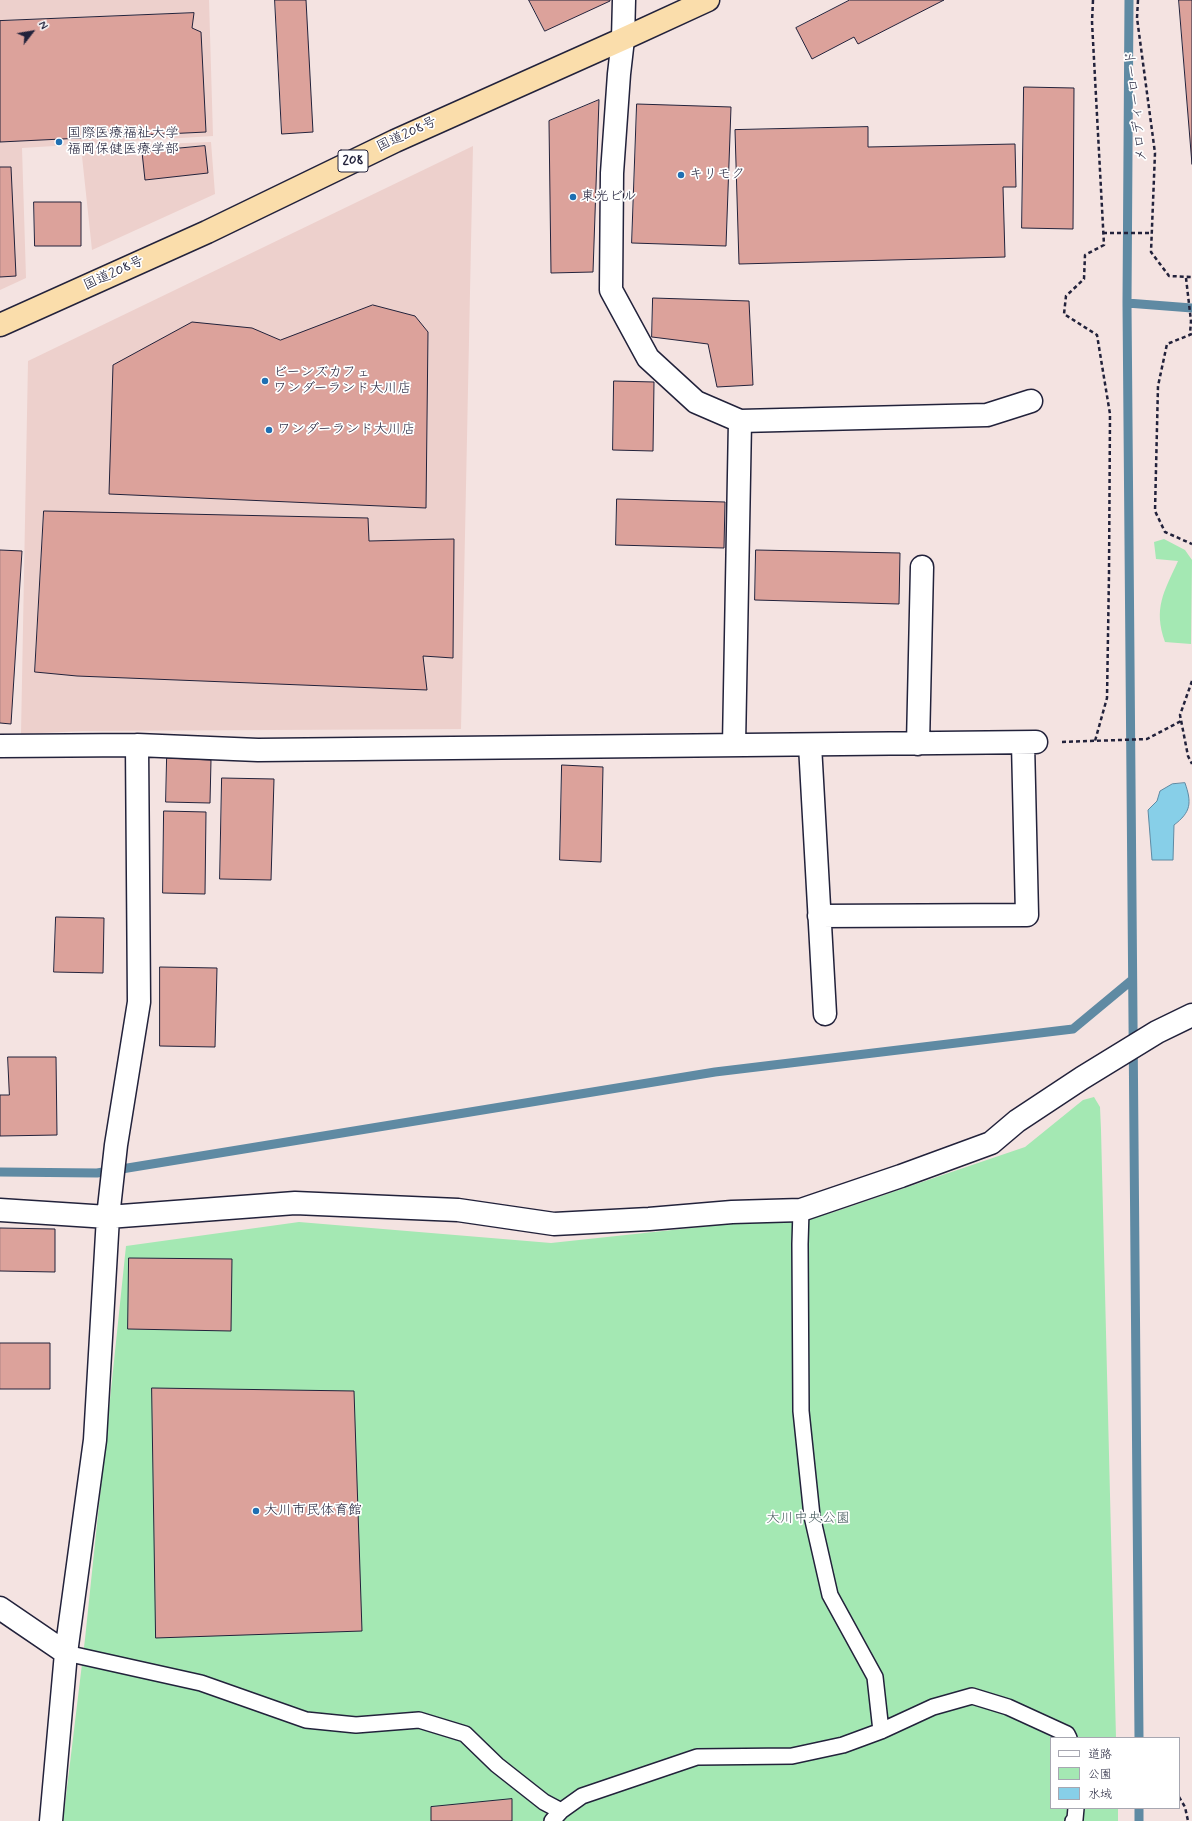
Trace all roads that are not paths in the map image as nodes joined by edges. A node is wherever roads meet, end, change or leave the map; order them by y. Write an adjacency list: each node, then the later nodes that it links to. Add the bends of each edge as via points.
1 (624, 0): 3 (street)
2 (708, 0): 3 (highway, 国道208号 / 208)
3 (623, 40): 4 (highway, 国道208号 / 208, via 394,141 207,232); 6 (street, via 612,173 611,290 648,358 696,402)
4 (0, 325)
5 (1031, 401): 6 (street, via 987,415)
6 (740, 421): 9 (street)
7 (922, 567): 8 (street)
8 (918, 744): 10 (street); 13 (street, via 1029,742 1027,915)
9 (734, 745): 10 (street); 12 (street, via 258,750)
10 (810, 745): 13 (street)
11 (0, 746): 12 (street)
12 (137, 746): 18 (street, via 139,1002)
13 (820, 916): 14 (street)
14 (825, 1014)
15 (1192, 1015): 17 (street, via 1158,1032 1082,1078 1017,1121 991,1143)
16 (0, 1210): 18 (street)
17 (801, 1210): 18 (street, via 554,1224 458,1210 295,1203); 21 (lane, via 801,1410 812,1516 830,1595 875,1677)
18 (108, 1217): 20 (street, via 95,1440)
19 (0, 1608): 20 (street)
20 (66, 1652): 24 (lane, via 201,1684 306,1720 356,1725 418,1720 465,1734); 25 (street)
21 (880, 1731): 22 (lane, via 933,1707 972,1696 1008,1707 1068,1734); 24 (lane, via 843,1745 792,1756 697,1757 582,1796)
22 (1069, 1737)
23 (1076, 1809): 26 (lane, via 1076,1819)
24 (557, 1816)
25 (51, 1821)
26 (1073, 1821)

